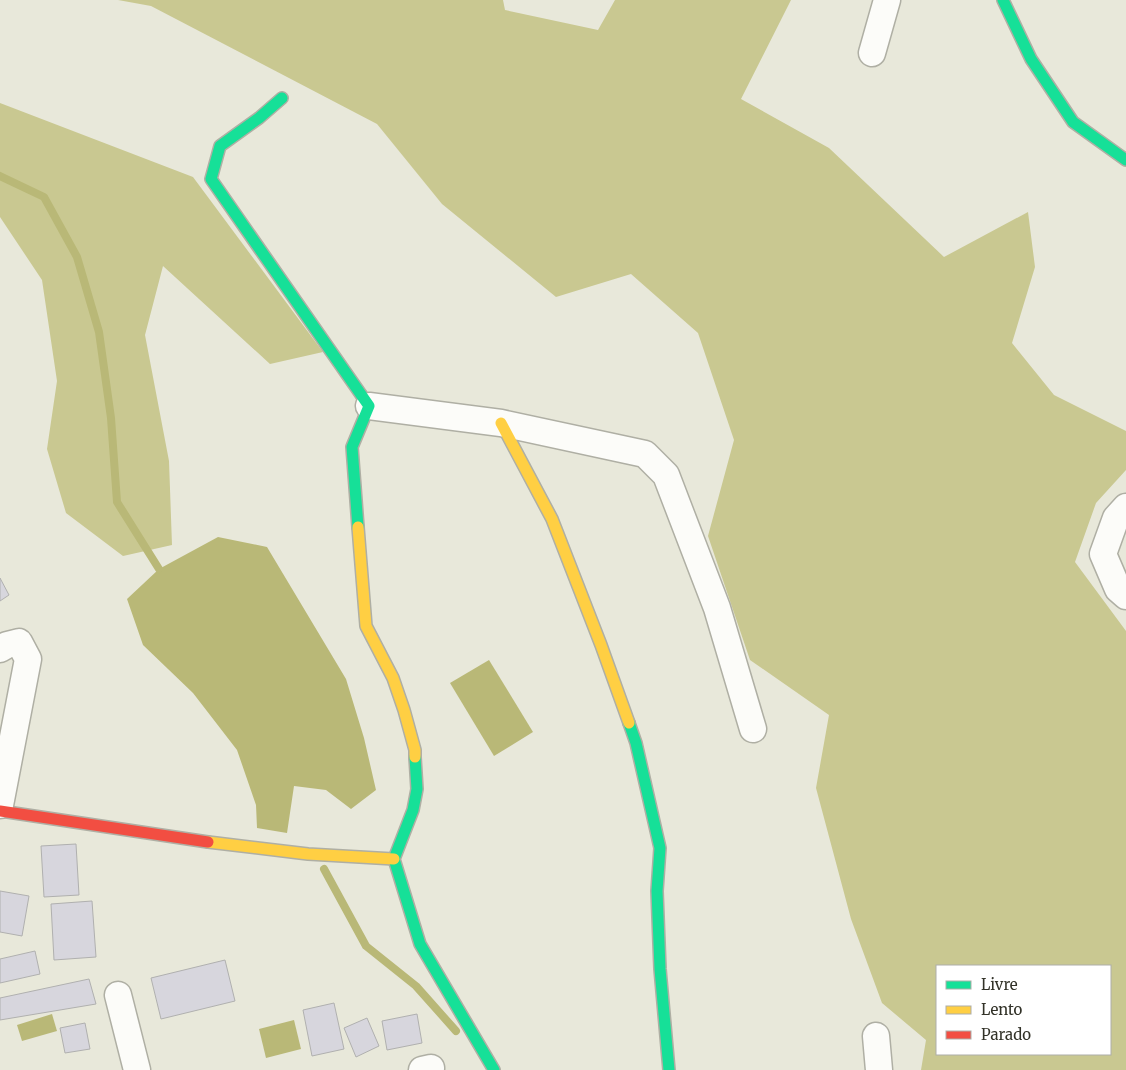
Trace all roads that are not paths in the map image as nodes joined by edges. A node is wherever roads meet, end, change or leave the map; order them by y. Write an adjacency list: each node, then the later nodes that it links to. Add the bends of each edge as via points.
1 (887, 0): 3 (street)
2 (1003, 0): 5 (street, via 1031,59 1072,122)
3 (872, 53)
4 (282, 98): 6 (street, via 220,146 211,179)
5 (1126, 160)
6 (370, 406): 7 (street); 14 (street, via 352,447 366,626 393,678 415,750 417,789 413,810)
7 (501, 423): 11 (street, via 644,454 666,475 717,608); 19 (street, via 552,519 636,743 660,848 657,891 660,969)
8 (1126, 506): 9 (street, via 1116,518 1103,554 1118,588)
9 (1126, 596)
10 (0, 649): 12 (street, via 19,642 28,659)
11 (753, 729)
12 (0, 805)
13 (0, 811): 14 (street, via 247,848)
14 (394, 859): 18 (street, via 420,944)
15 (118, 995): 17 (street)
16 (876, 1036): 20 (street)
17 (138, 1070)
18 (494, 1070)
19 (669, 1070)
20 (879, 1070)

